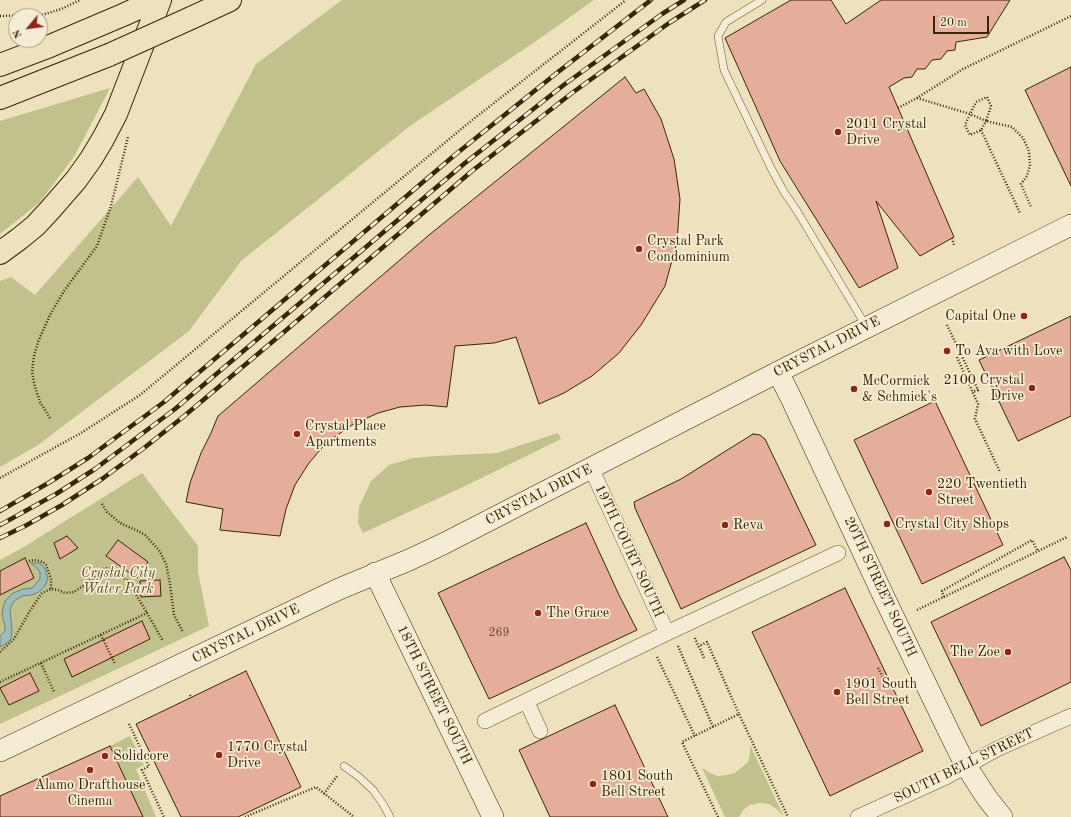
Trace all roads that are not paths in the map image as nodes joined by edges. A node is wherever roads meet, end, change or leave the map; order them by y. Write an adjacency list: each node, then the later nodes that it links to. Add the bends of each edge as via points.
1 (156, 0): 5 (highway)
2 (160, 0): 8 (highway, via 116,114 91,159 49,211 19,240)
3 (230, 0): 6 (highway, bridge, via 109,55)
4 (762, 0): 9 (lane, via 726,22 718,36 724,70 784,192)
5 (0, 65)
6 (0, 98)
7 (1071, 225): 9 (street, CRYSTAL DRIVE)
8 (0, 253)
9 (867, 327): 10 (street, CRYSTAL DRIVE)
10 (778, 372): 11 (street, CRYSTAL DRIVE); 21 (street, 20TH STREET SOUTH)
11 (591, 468): 13 (street, CRYSTAL DRIVE, via 443,544); 14 (street, 19TH COURT SOUTH)
12 (838, 553): 14 (street)
13 (375, 574): 19 (street, CRYSTAL DRIVE); 23 (street, 18TH STREET SOUTH)
14 (670, 632): 15 (street)
15 (527, 702): 17 (street); 18 (street)
16 (1071, 716): 21 (street, SOUTH BELL STREET)
17 (485, 721)
18 (540, 731)
19 (0, 751)
20 (344, 766): 22 (lane, via 373,790)
21 (966, 766): 24 (street, SOUTH BELL STREET); 25 (street, 20TH STREET SOUTH, via 986,798)
22 (390, 817)
23 (493, 817)
24 (858, 817)
25 (1002, 817)

